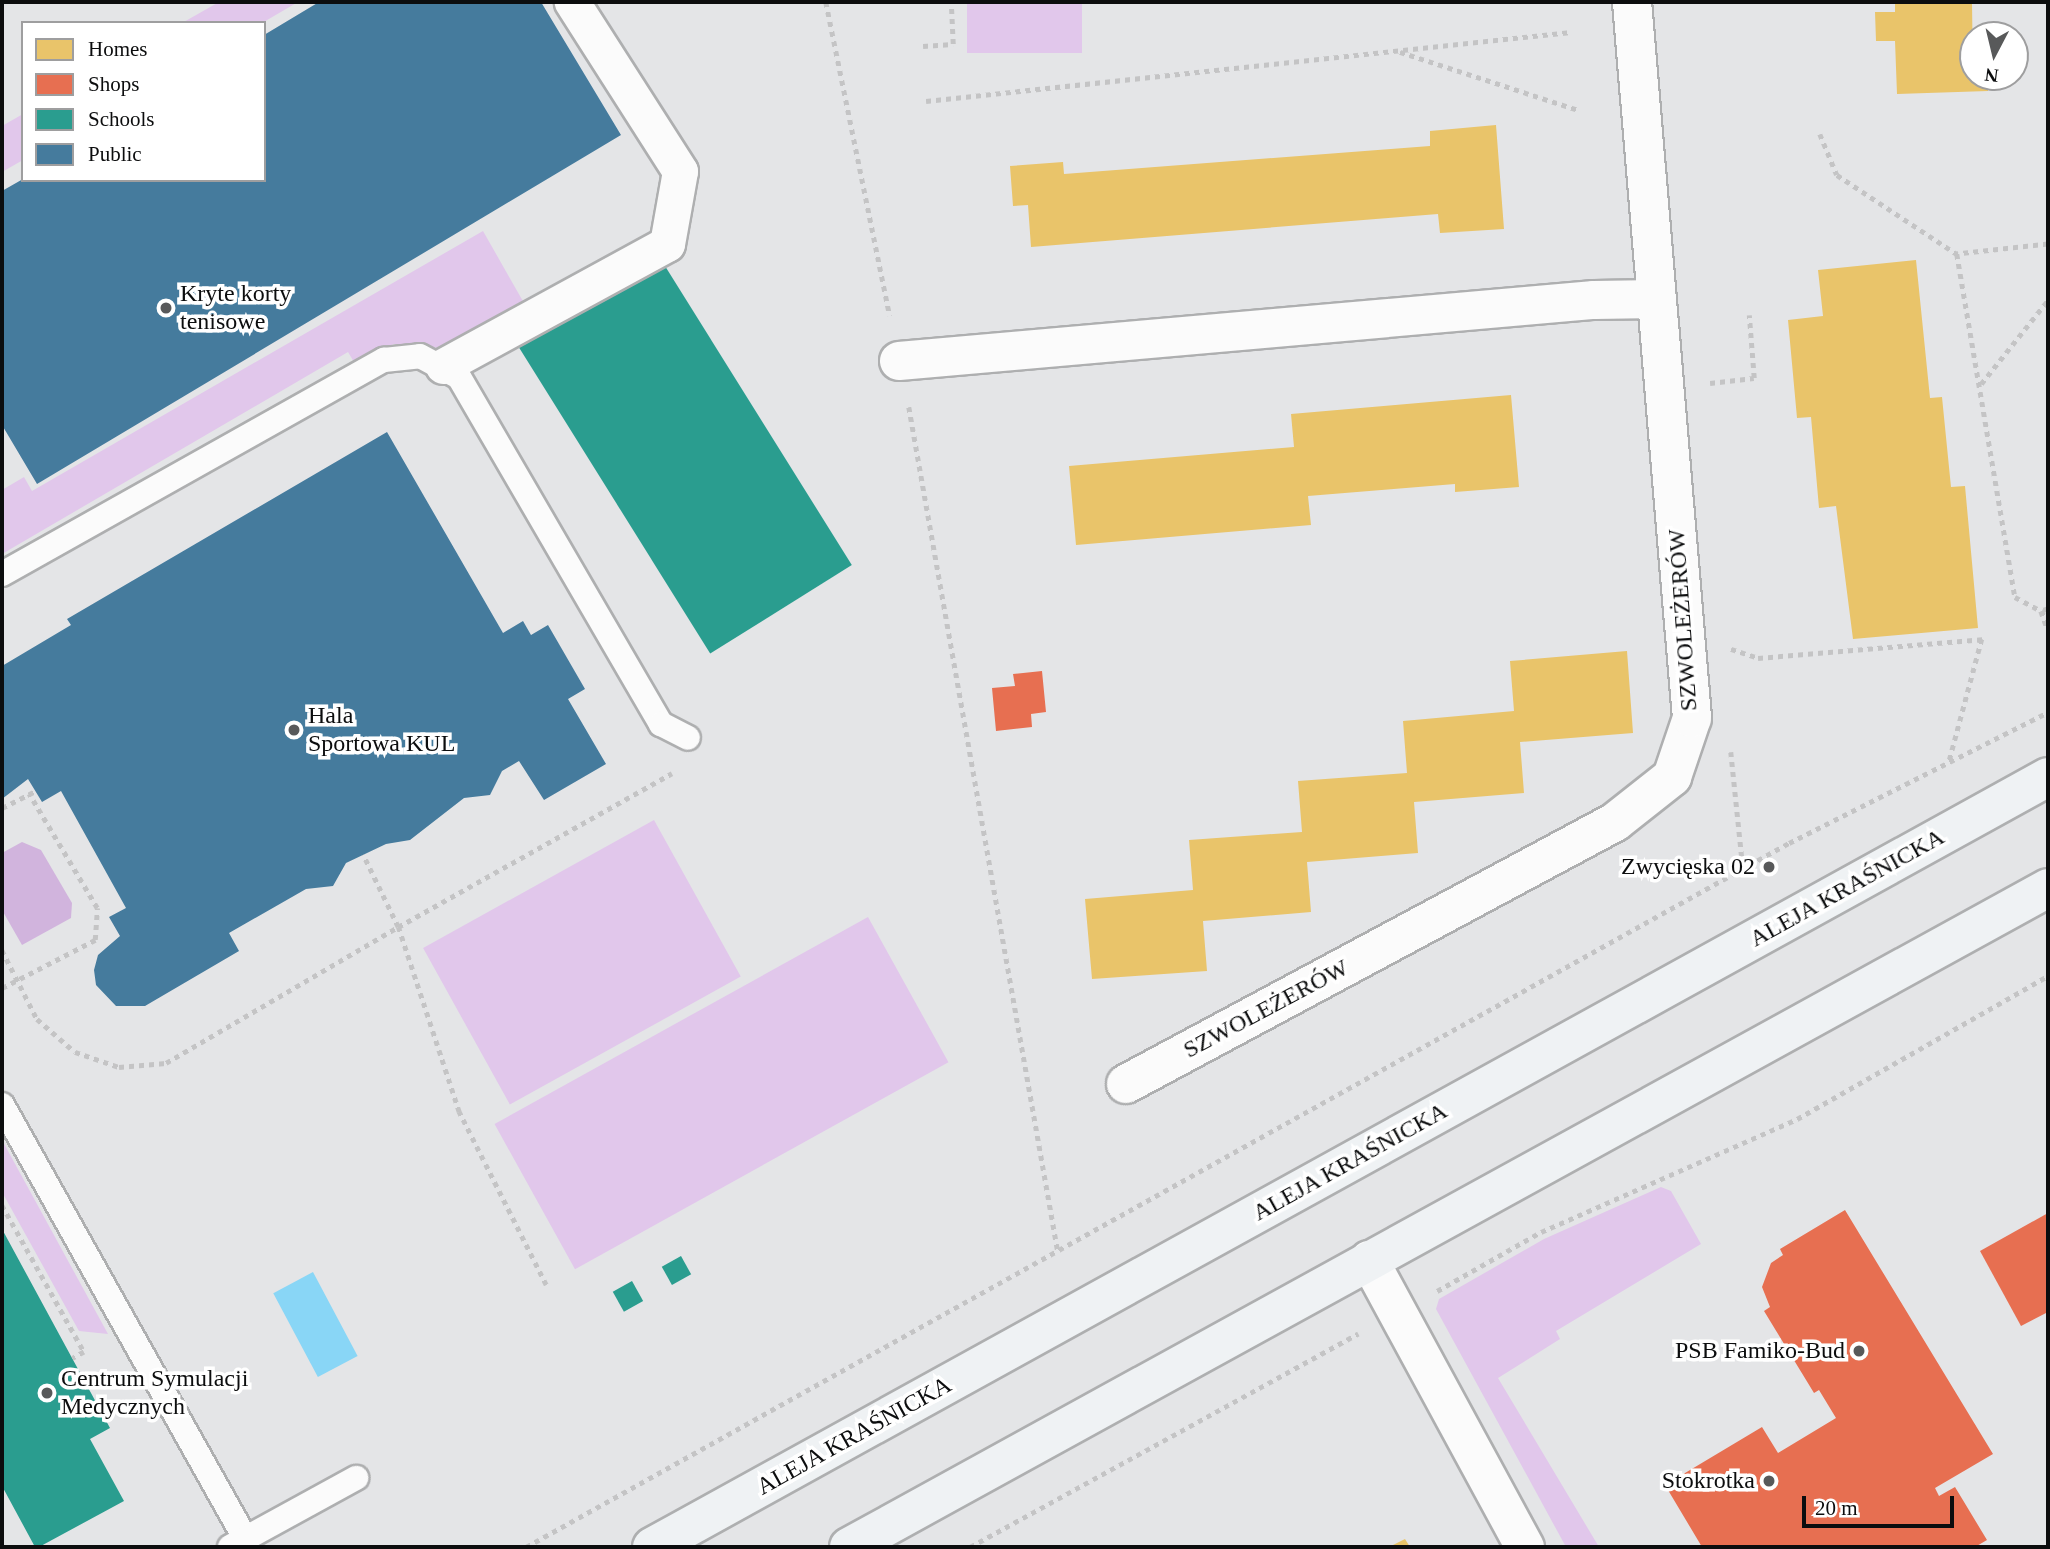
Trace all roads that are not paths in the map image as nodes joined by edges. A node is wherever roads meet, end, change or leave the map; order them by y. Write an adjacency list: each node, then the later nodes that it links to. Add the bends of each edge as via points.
1 (572, 2): 5 (street, via 680,171 667,244)
2 (1632, 2): 3 (street, SZWOLEŻERÓW)
3 (1657, 299): 4 (street, via 1594,300); 10 (street, SZWOLEŻERÓW, via 1692,718 1672,777 1615,822)
4 (899, 361)
5 (443, 366): 6 (lane, via 420,356 384,360); 7 (lane, via 460,377 661,724)
6 (2, 574)
7 (688, 738)
8 (2048, 777): 15 (main road, ALEJA KRAŚNICKA)
9 (2048, 888): 12 (main road)
10 (1126, 1084)
11 (2, 1105): 14 (lane)
12 (1369, 1260): 16 (main road); 17 (street)
13 (356, 1478): 14 (lane)
14 (238, 1543)
15 (652, 1547)
16 (849, 1547)
17 (1525, 1547)

